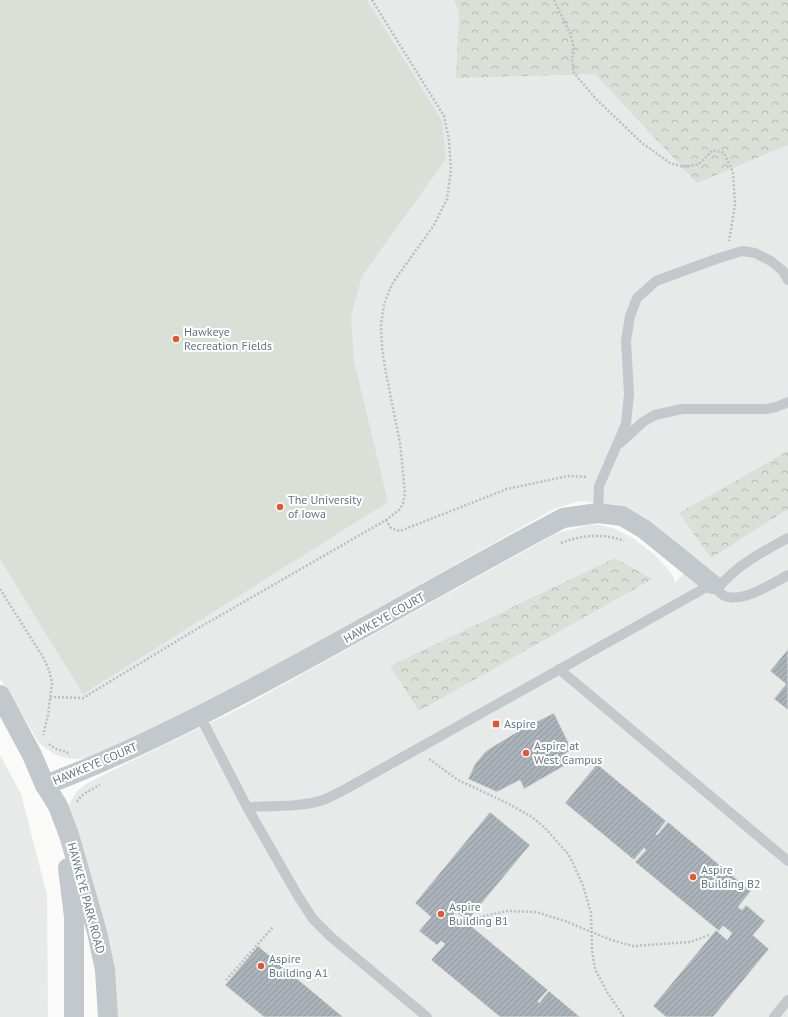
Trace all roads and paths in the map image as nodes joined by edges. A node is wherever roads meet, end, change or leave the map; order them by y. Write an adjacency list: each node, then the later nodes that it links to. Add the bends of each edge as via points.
1 (372, 0): 9 (path, via 444,116 451,170 447,199 434,225 392,284 384,304 381,325 382,348 400,443 405,493 399,510)
2 (554, 0): 3 (path, via 572,38 574,73 596,99 642,143 670,164 684,167 699,164 713,150 724,153 733,172 735,205)
3 (727, 255): 4 (lane, via 742,251 755,253 771,261 783,271); 6 (lane, via 656,281 637,298 630,316 626,341 628,410 626,424)
4 (788, 280)
5 (788, 402): 6 (lane, via 766,409 682,409 655,415 643,422)
6 (616, 447): 7 (lane)
7 (602, 478): 8 (lane, via 599,486); 9 (path, via 568,476 507,489 400,531 392,528)
8 (598, 513): 14 (street, HAWKEYE COURT, via 622,516 644,528); 19 (street, HAWKEYE COURT, via 563,518)
9 (386, 520): 18 (path, via 83,698)
10 (788, 538): 14 (lane, via 747,561)
11 (630, 543): 12 (path, via 613,537 590,536)
12 (559, 544)
13 (788, 575): 14 (lane, via 751,594 736,598 723,595)
14 (715, 586): 16 (lane)
15 (0, 589): 18 (path, via 50,670)
16 (559, 669): 24 (lane, via 322,801); 25 (lane)
17 (0, 695): 23 (street, HAWKEYE PARK ROAD)
18 (50, 697): 21 (path, via 43,736 56,749 67,752)
19 (200, 716): 21 (street, HAWKEYE COURT); 24 (lane)
20 (429, 759): 28 (path, via 458,780 507,803 532,817 545,828 569,855 584,885 591,914)
21 (76, 773): 22 (path, via 84,793); 23 (street, HAWKEYE COURT)
22 (105, 783)
23 (45, 785): 32 (street, HAWKEYE PARK ROAD, via 70,876 74,917); 33 (street, HAWKEYE PARK ROAD, via 58,806 97,932 105,970)
24 (247, 807): 34 (lane, via 313,919)
25 (788, 861)
26 (471, 919): 28 (path, via 507,910 536,912)
27 (273, 927): 30 (path)
28 (591, 932): 29 (path, via 633,946 690,942); 35 (path, via 595,969)
29 (709, 935)
30 (226, 980)
31 (788, 1000): 36 (lane)
32 (74, 1017)
33 (108, 1017)
34 (427, 1017)
35 (624, 1017)
36 (774, 1017)

